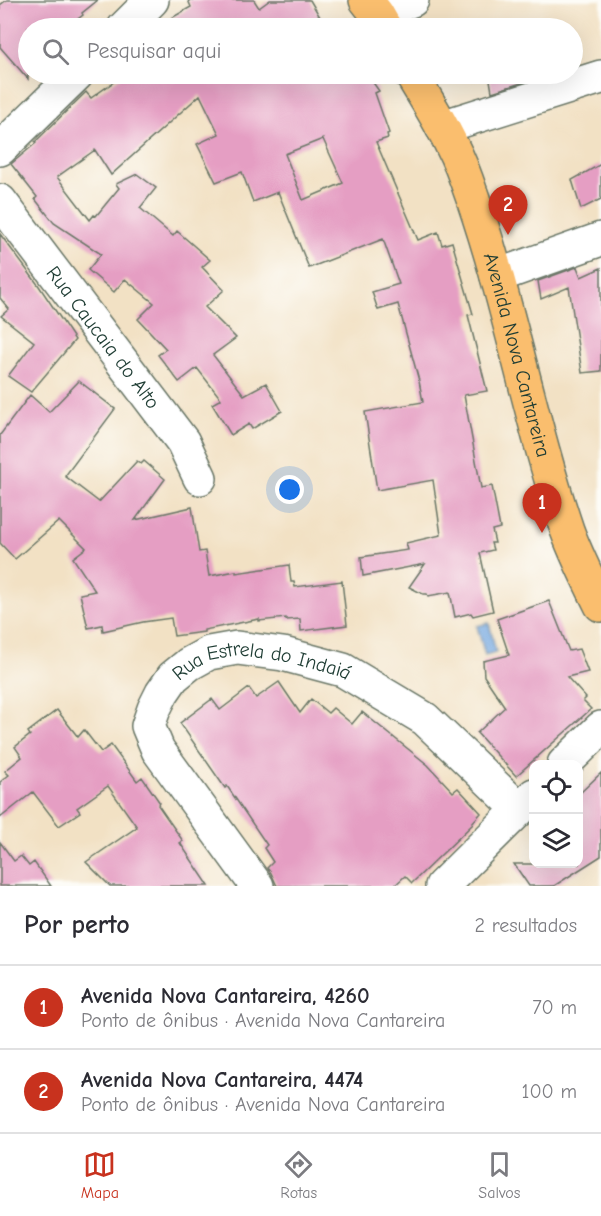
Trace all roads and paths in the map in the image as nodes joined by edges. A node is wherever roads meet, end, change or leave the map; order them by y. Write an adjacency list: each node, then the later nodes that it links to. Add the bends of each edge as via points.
1 (152, 0): 4 (street)
2 (412, 0): 3 (street)
3 (376, 14)
4 (134, 18)
5 (601, 77): 6 (street)
6 (583, 83)
7 (68, 84): 11 (street)
8 (417, 84): 10 (main road, Avenida Nova Cantareira)
9 (579, 84): 10 (street)
10 (442, 127): 14 (main road, Avenida Nova Cantareira, via 466,177)
11 (0, 149)
12 (0, 201): 15 (street, Rua Caucaia do Alto, via 183,442)
13 (601, 239): 14 (street)
14 (497, 276): 16 (main road, Avenida Nova Cantareira, via 543,455 568,532)
15 (200, 478)
16 (600, 600)
17 (601, 728): 18 (street)
18 (569, 760)
19 (526, 802): 20 (street, Rua Estrela do Indaiá, via 424,719 343,670 283,654 237,648 209,653 173,677 148,726 158,750); 21 (street)
20 (257, 886)
21 (442, 886)

